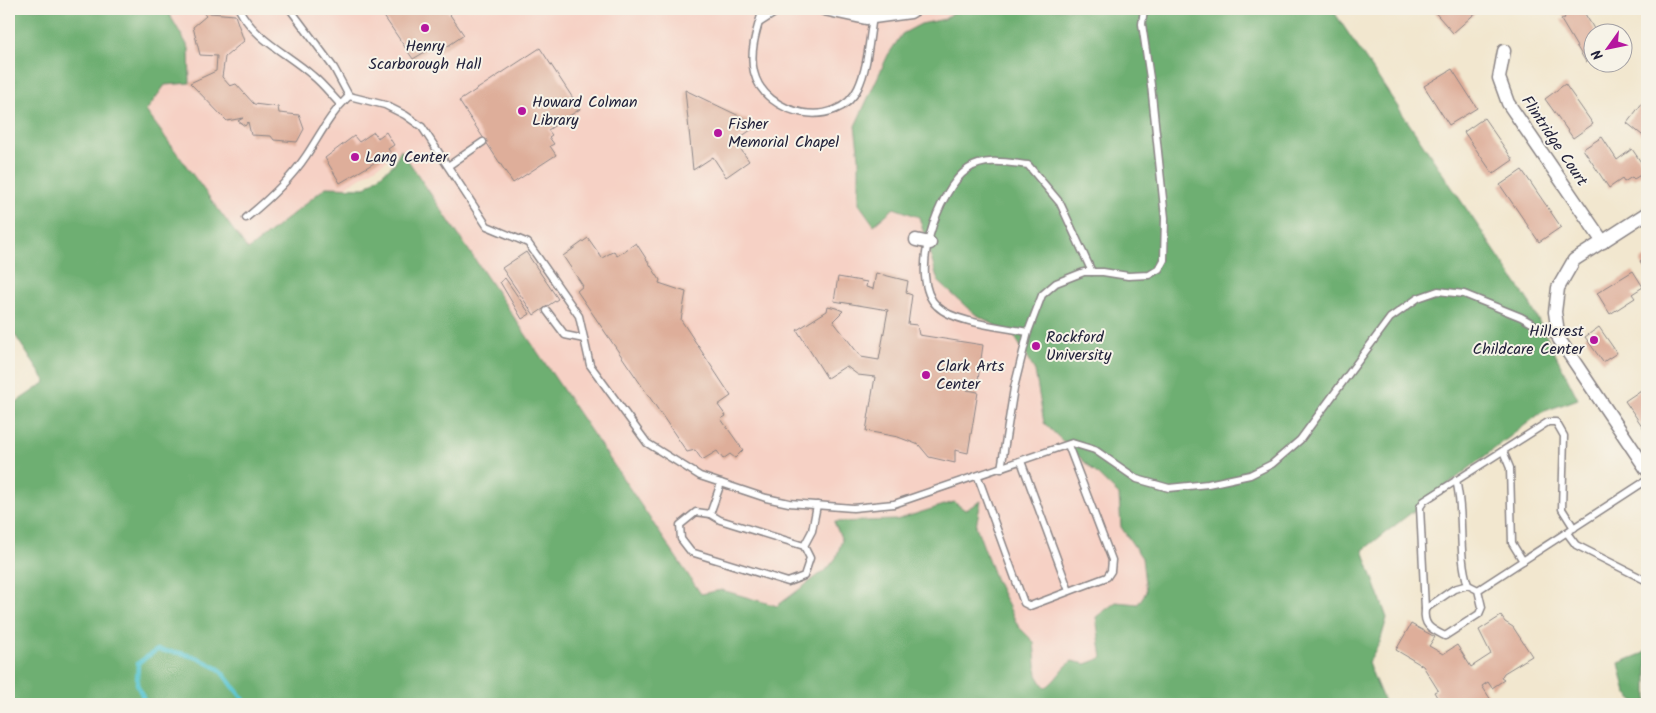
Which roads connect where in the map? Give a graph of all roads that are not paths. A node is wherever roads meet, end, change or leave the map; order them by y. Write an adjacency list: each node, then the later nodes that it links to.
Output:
1 (239, 9): 12 (lane)
2 (290, 9): 11 (lane)
3 (763, 9): 9 (lane)
4 (781, 9): 9 (lane)
5 (824, 9): 8 (street)
6 (915, 9): 8 (street)
7 (1144, 9): 20 (lane)
8 (872, 17): 9 (lane)
9 (759, 22)
10 (1504, 51): 18 (street, Flintridge Court)
11 (348, 96): 12 (lane); 14 (lane)
12 (340, 104): 16 (lane)
13 (483, 142): 14 (lane)
14 (448, 166): 23 (lane)
15 (1647, 213): 18 (street)
16 (246, 218)
17 (916, 240): 19 (street)
18 (1603, 242): 24 (street)
19 (930, 243): 20 (lane); 22 (lane)
20 (1092, 272): 22 (lane)
21 (547, 311): 23 (lane)
22 (1028, 332): 28 (lane)
23 (584, 339): 33 (lane)
24 (1559, 339): 25 (lane); 29 (street)
25 (1068, 444): 27 (lane); 43 (lane)
26 (1503, 451): 31 (lane); 36 (lane); 39 (lane)
27 (1021, 461): 28 (lane); 43 (lane)
28 (1001, 469): 30 (lane)
29 (1647, 470)
30 (978, 477): 34 (lane); 43 (lane)
31 (1456, 480): 41 (lane); 44 (lane)
32 (1647, 480): 36 (lane)
33 (721, 483): 34 (lane); 35 (lane)
34 (818, 505): 38 (lane)
35 (710, 514): 38 (lane); 38 (lane)
36 (1574, 528): 37 (lane)
37 (1567, 533): 39 (lane); 40 (lane)
38 (804, 546)
39 (1523, 561): 42 (lane)
40 (1647, 581)
41 (1468, 585): 42 (lane); 44 (lane)
42 (1478, 590): 44 (lane)
43 (1070, 591)
44 (1425, 609)

